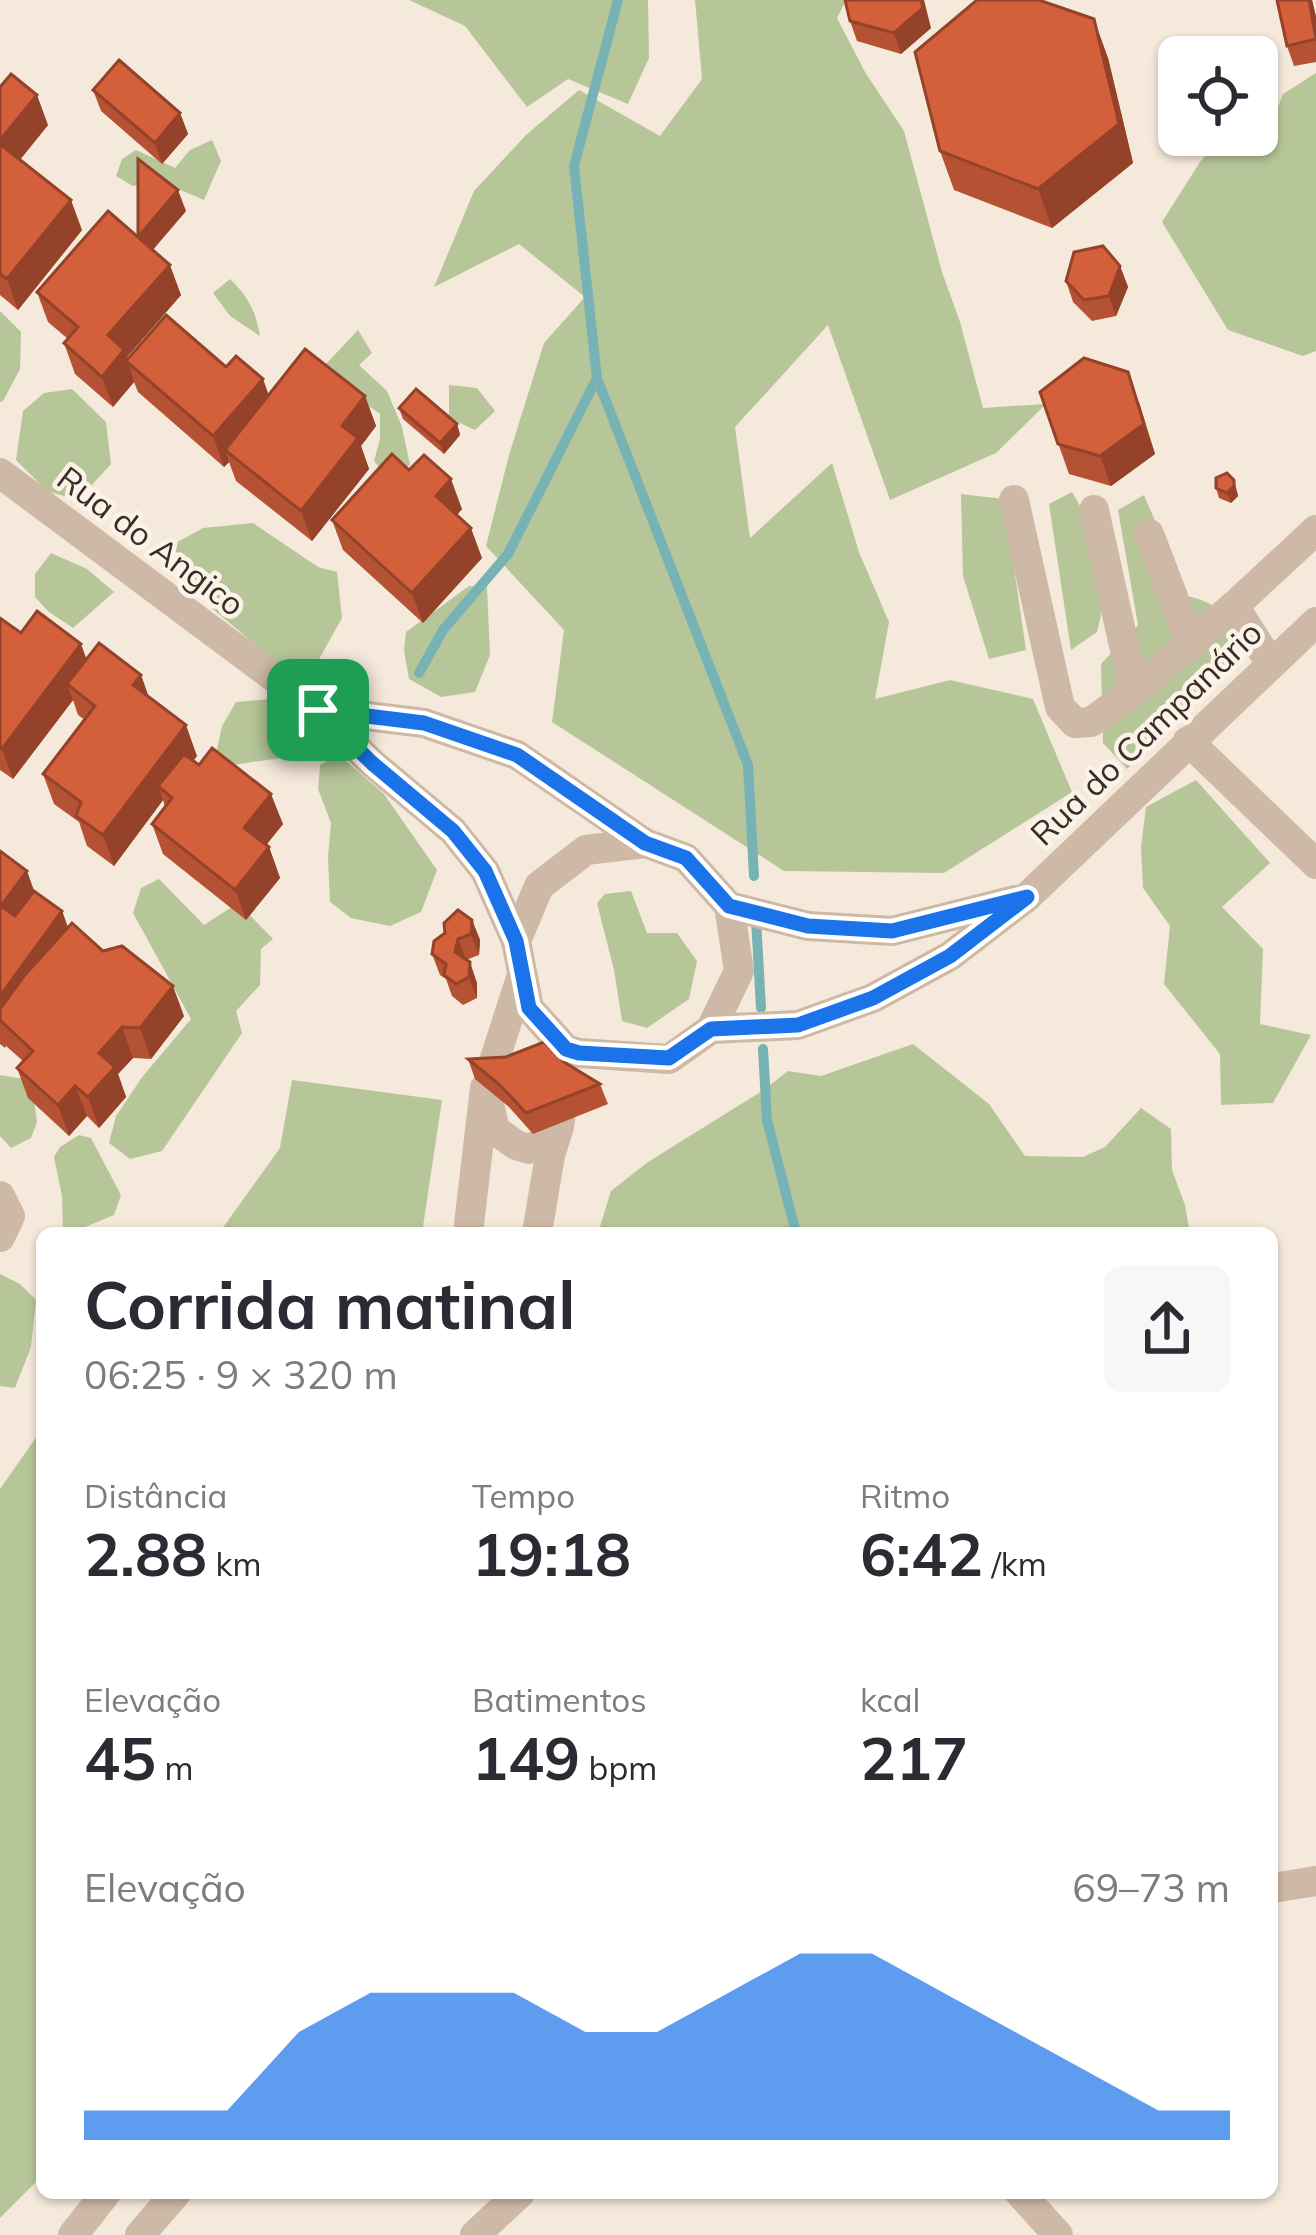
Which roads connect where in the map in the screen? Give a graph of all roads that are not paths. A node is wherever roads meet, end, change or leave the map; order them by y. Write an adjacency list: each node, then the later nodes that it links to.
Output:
1 (0, 473): 11 (street, Rua do Angico)
2 (1014, 500): 10 (street)
3 (1094, 510): 10 (street)
4 (1316, 530): 6 (street)
5 (1149, 535): 8 (street)
6 (1234, 606): 8 (street); 9 (street)
7 (1316, 622): 9 (street, Rua do Campanário)
8 (1191, 644): 10 (street)
9 (1271, 664): 12 (street, Rua do Campanário)
10 (1134, 691)
11 (318, 710): 13 (street, Rua do Angico); 17 (street, Rua do Angico)
12 (1188, 741): 14 (street); 15 (street, Rua do Campanário)
13 (645, 843): 16 (street); 17 (street)
14 (1316, 864)
15 (1027, 897): 16 (street, Rua do Campanário); 19 (street, Rua do Campanário)
16 (729, 906): 19 (street)
17 (516, 941): 18 (street)
18 (522, 975): 19 (street); 20 (street)
19 (711, 1029)
20 (487, 1082): 22 (street); 23 (street)
21 (0, 1196): 24 (street)
22 (469, 1227)
23 (538, 1227)
24 (0, 1237)
25 (1316, 1881): 26 (street)
26 (1278, 1887)
27 (101, 2199): 31 (street)
28 (171, 2199): 32 (street)
29 (514, 2199): 33 (street)
30 (1025, 2199): 34 (street)
31 (73, 2235)
32 (140, 2235)
33 (475, 2235)
34 (1058, 2235)

